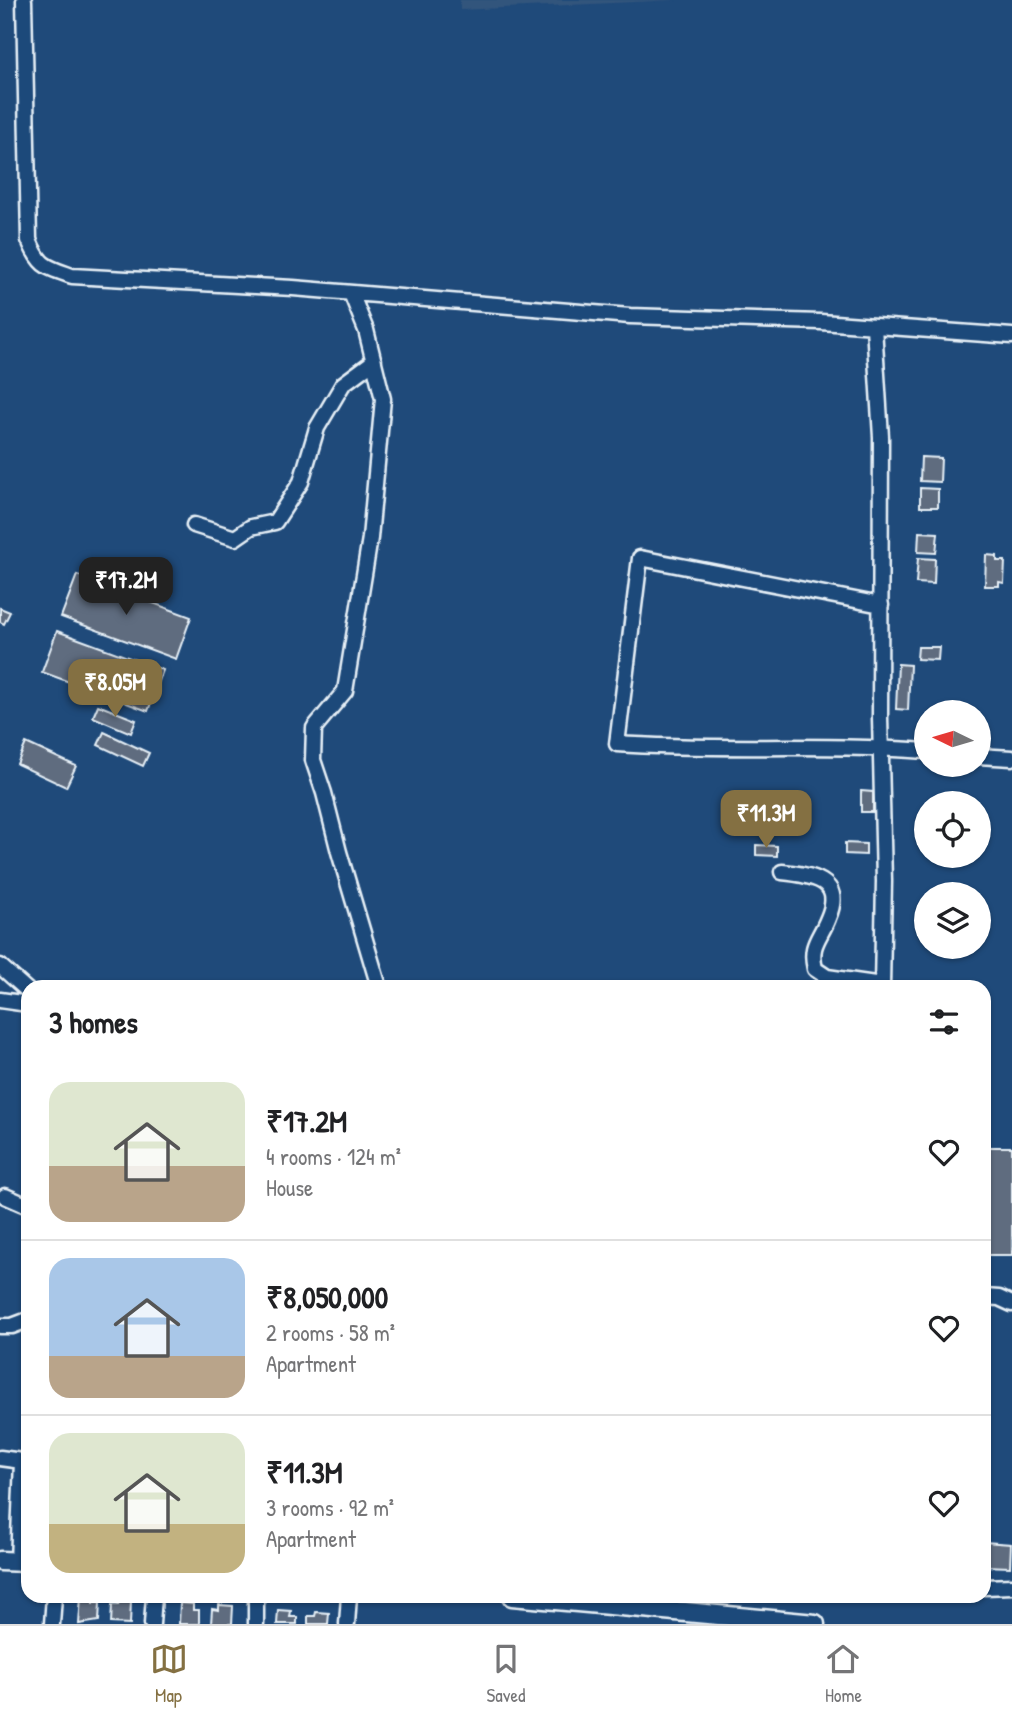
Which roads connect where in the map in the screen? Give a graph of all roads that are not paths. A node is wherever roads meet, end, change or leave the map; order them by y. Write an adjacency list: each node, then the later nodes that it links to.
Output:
1 (24, 0): 2 (street)
2 (351, 293): 3 (street); 5 (street)
3 (874, 327): 4 (street); 7 (street)
4 (1012, 336)
5 (374, 361): 6 (street); 14 (street)
6 (194, 525)
7 (881, 606): 8 (street); 8 (street)
8 (881, 748): 9 (street); 16 (street)
9 (914, 750)
10 (991, 757): 11 (street)
11 (1012, 758)
12 (782, 872): 15 (street)
13 (0, 966): 17 (street)
14 (377, 980)
15 (845, 980)
16 (882, 980)
17 (21, 985)
18 (0, 1000): 19 (street)
19 (21, 1003)
20 (5, 1196): 21 (street)
21 (21, 1203)
22 (991, 1297): 23 (street)
23 (1012, 1304)
24 (21, 1323): 25 (street)
25 (0, 1326)
26 (0, 1458): 27 (street)
27 (21, 1461)
28 (0, 1561): 29 (street)
29 (21, 1562)
30 (1012, 1586): 31 (street)
31 (991, 1587)
32 (54, 1603): 37 (street)
33 (154, 1603): 38 (street)
34 (256, 1603): 39 (street)
35 (348, 1603): 40 (street)
36 (588, 1603): 41 (street)
37 (52, 1624)
38 (152, 1624)
39 (256, 1624)
40 (347, 1624)
41 (815, 1624)

